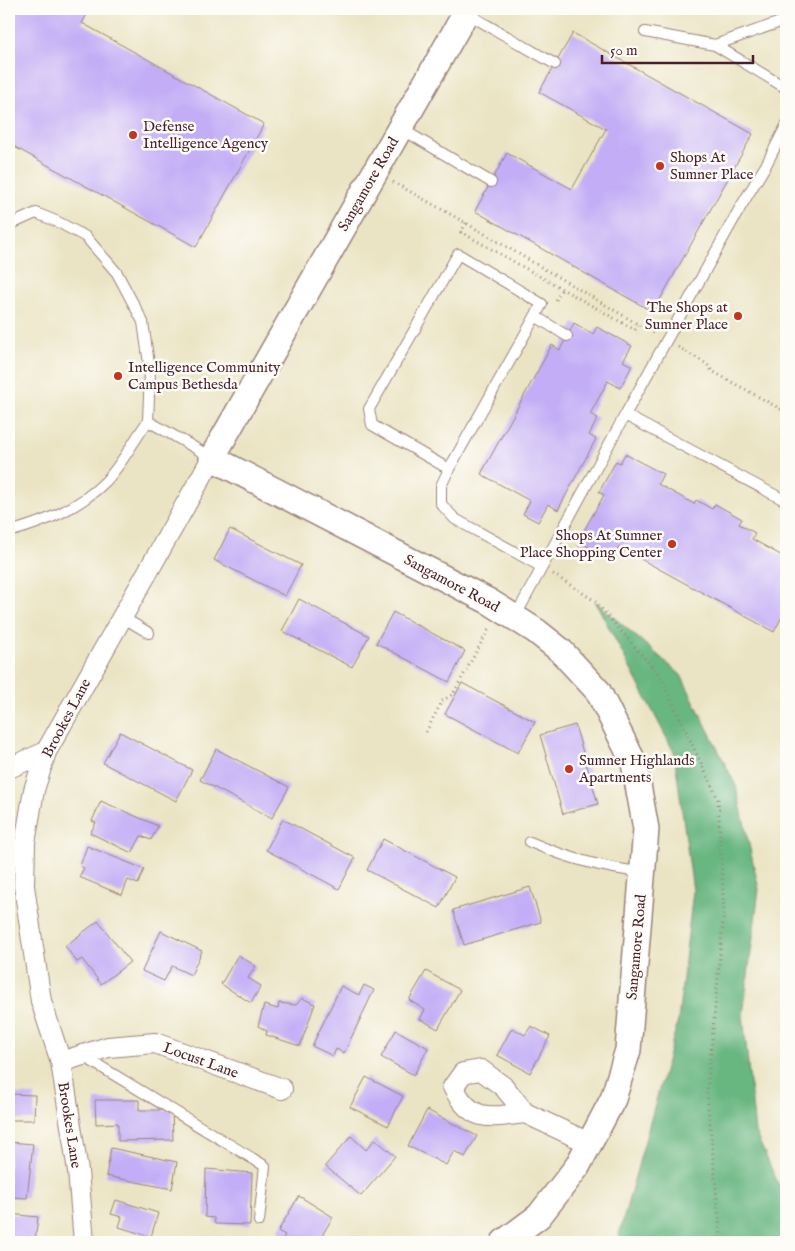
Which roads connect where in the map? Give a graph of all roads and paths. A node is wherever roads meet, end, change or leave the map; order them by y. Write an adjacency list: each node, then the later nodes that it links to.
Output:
1 (467, 11): 5 (lane); 8 (street, Sangamore Road)
2 (786, 20): 4 (lane)
3 (645, 32): 4 (lane)
4 (715, 45): 6 (lane)
5 (555, 64)
6 (786, 88)
7 (786, 126): 16 (lane)
8 (400, 128): 9 (lane); 20 (street, Sangamore Road)
9 (491, 182)
10 (401, 187): 11 (path)
11 (466, 223): 14 (path); 14 (path)
12 (9, 225): 19 (lane)
13 (535, 316): 15 (lane); 21 (lane); 21 (lane)
14 (638, 325): 16 (path)
15 (567, 336)
16 (666, 341): 17 (path); 18 (lane)
17 (786, 412)
18 (625, 415): 22 (lane); 24 (lane)
19 (148, 421): 20 (lane); 23 (lane)
20 (212, 458): 25 (street, Brookes Lane); 26 (street, Sangamore Road)
21 (450, 469): 24 (lane)
22 (786, 502)
23 (9, 532)
24 (542, 567): 26 (lane); 41 (path)
25 (122, 617): 27 (lane); 29 (street, Brookes Lane)
26 (505, 618): 28 (path); 32 (street, Sangamore Road)
27 (149, 633)
28 (426, 732)
29 (46, 752): 30 (street); 34 (street, Brookes Lane)
30 (9, 768)
31 (530, 842): 32 (lane)
32 (642, 872): 37 (street, Sangamore Road)
33 (82, 1055): 34 (street, Locust Lane); 35 (street, Locust Lane); 38 (lane)
34 (61, 1062): 39 (street, Brookes Lane)
35 (282, 1089)
36 (525, 1113): 37 (street)
37 (590, 1143): 40 (street, Sangamore Road)
38 (259, 1221)
39 (84, 1242)
40 (504, 1242)
41 (721, 1242)

